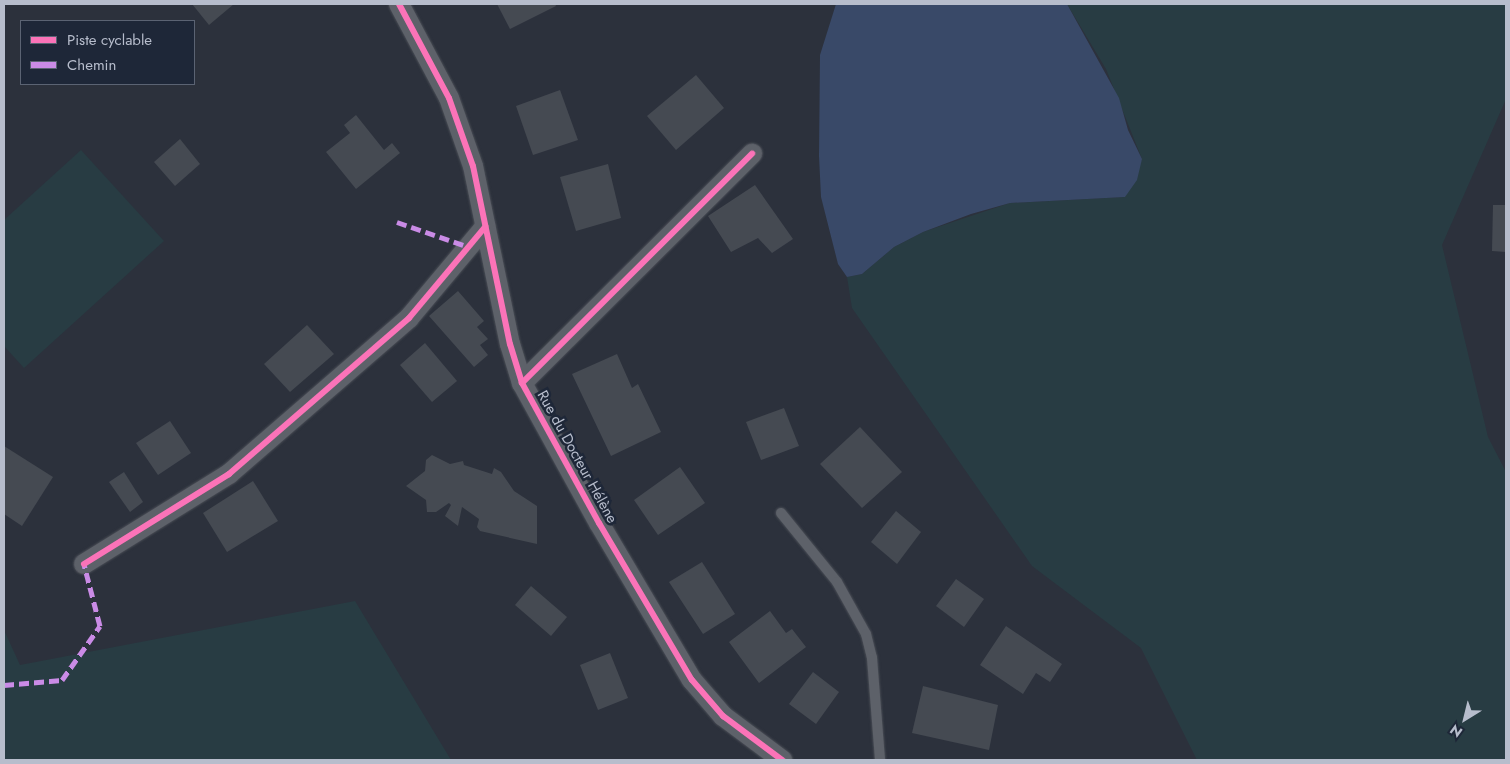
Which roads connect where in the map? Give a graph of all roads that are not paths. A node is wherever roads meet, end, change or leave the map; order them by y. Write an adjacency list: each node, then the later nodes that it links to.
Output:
1 (399, 4): 3 (street, Rue du Docteur Hélène)
2 (752, 154): 4 (street)
3 (486, 227): 4 (street, Rue du Docteur Hélène); 6 (street)
4 (522, 383): 7 (street, Rue du Docteur Hélène)
5 (781, 513): 8 (lane)
6 (84, 564)
7 (782, 760)
8 (880, 760)

